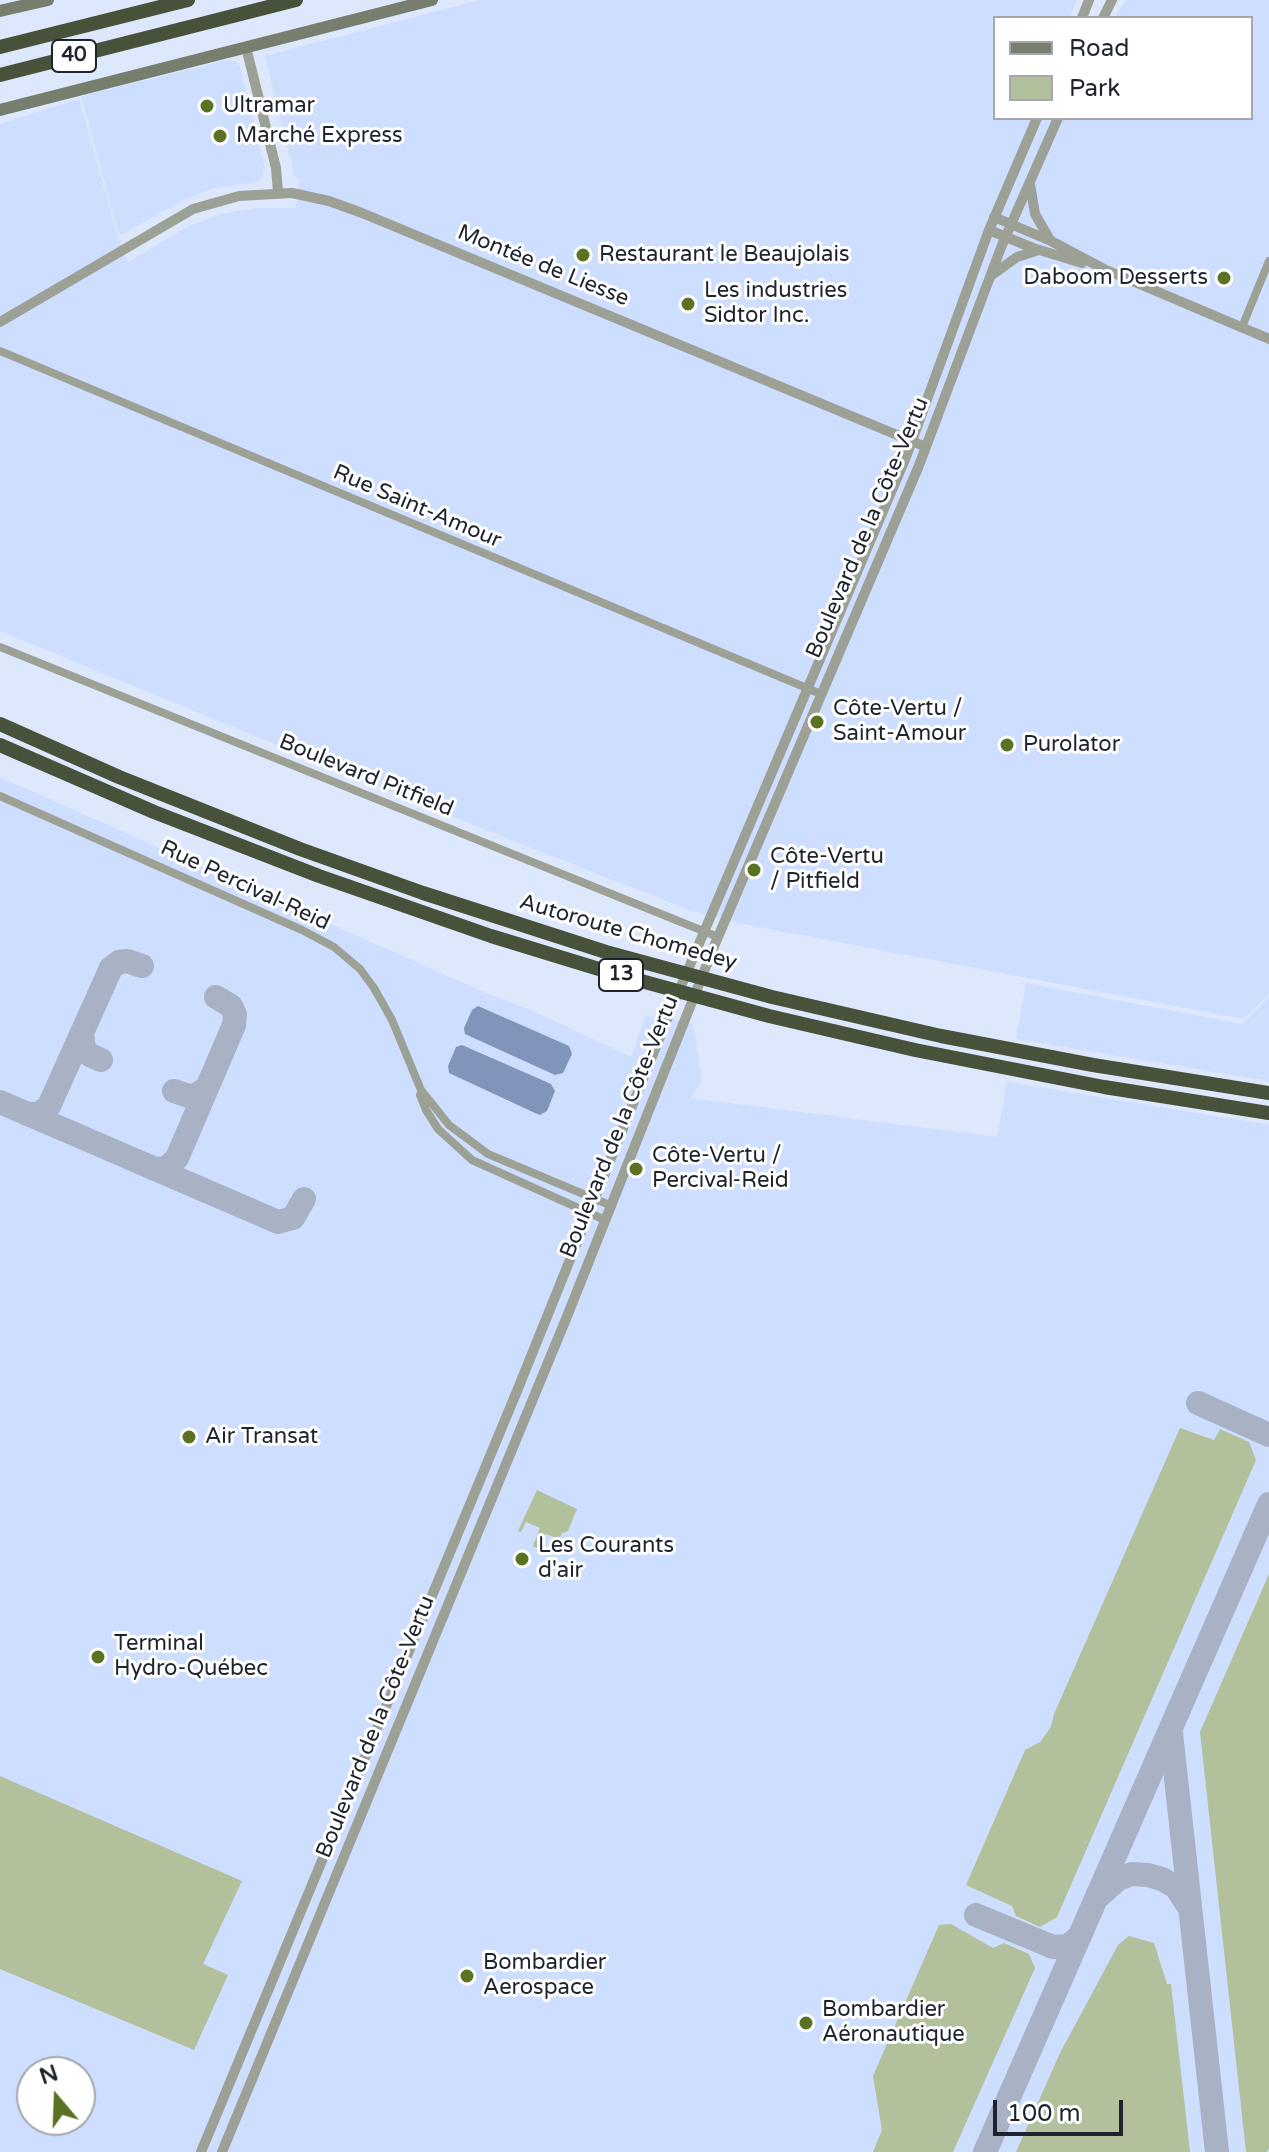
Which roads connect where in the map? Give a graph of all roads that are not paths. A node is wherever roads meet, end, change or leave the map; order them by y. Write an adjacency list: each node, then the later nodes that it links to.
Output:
1 (48, 0): 5 (main road)
2 (188, 0): 6 (highway, 40)
3 (296, 0): 8 (highway, 40)
4 (432, 0): 7 (main road)
5 (0, 11)
6 (0, 47)
7 (246, 47): 9 (main road); 13 (street)
8 (0, 75)
9 (0, 110)
10 (1036, 120): 14 (street, Boulevard de la Côte-Vertu)
11 (1057, 120): 12 (street, Boulevard de la Côte-Vertu)
12 (1030, 183): 15 (street, Boulevard de la Côte-Vertu); 18 (street)
13 (278, 192): 23 (street, Montée de Liesse); 27 (street, Montée de Liesse)
14 (994, 217): 15 (street); 16 (street, Boulevard de la Côte-Vertu)
15 (1012, 224): 17 (street, Boulevard de la Côte-Vertu); 18 (street)
16 (989, 230): 17 (street); 27 (street, Boulevard de la Côte-Vertu)
17 (1005, 237): 19 (street); 22 (street, Boulevard de la Côte-Vertu)
18 (1051, 241): 21 (street)
19 (1039, 250): 21 (street); 22 (street)
20 (1269, 261): 24 (street)
21 (1104, 269): 24 (street)
22 (990, 276): 28 (street, Boulevard de la Côte-Vertu)
23 (0, 322)
24 (1242, 327): 25 (street)
25 (1269, 339)
26 (0, 351): 30 (street, Rue Saint-Amour)
27 (912, 440): 28 (street, Montée de Liesse); 30 (street, Boulevard de la Côte-Vertu)
28 (926, 447): 31 (street, Boulevard de la Côte-Vertu)
29 (0, 647): 35 (street, Boulevard Pitfield)
30 (807, 689): 31 (street, Rue Saint-Amour); 35 (street, Boulevard de la Côte-Vertu)
31 (821, 694): 36 (street, Boulevard de la Côte-Vertu)
32 (0, 724): 38 (highway, Autoroute Chomedey / 13)
33 (0, 745): 39 (highway, Autoroute Chomedey / 13)
34 (0, 796): 37 (street, Rue Percival-Reid)
35 (704, 932): 36 (street, Boulevard Pitfield); 40 (street, Boulevard de la Côte-Vertu)
36 (718, 937): 41 (street, Boulevard de la Côte-Vertu)
37 (414, 1075): 40 (street, Rue Percival-Reid); 42 (street, Rue Percival-Reid)
38 (1269, 1093)
39 (1269, 1113)
40 (594, 1201): 41 (street, Rue Percival-Reid); 42 (street, Boulevard de la Côte-Vertu)
41 (612, 1206): 43 (street, Boulevard de la Côte-Vertu)
42 (589, 1213): 43 (street, Rue Percival-Reid); 44 (street, Boulevard de la Côte-Vertu)
43 (605, 1220): 45 (street, Boulevard de la Côte-Vertu)
44 (201, 2152)
45 (222, 2152)

